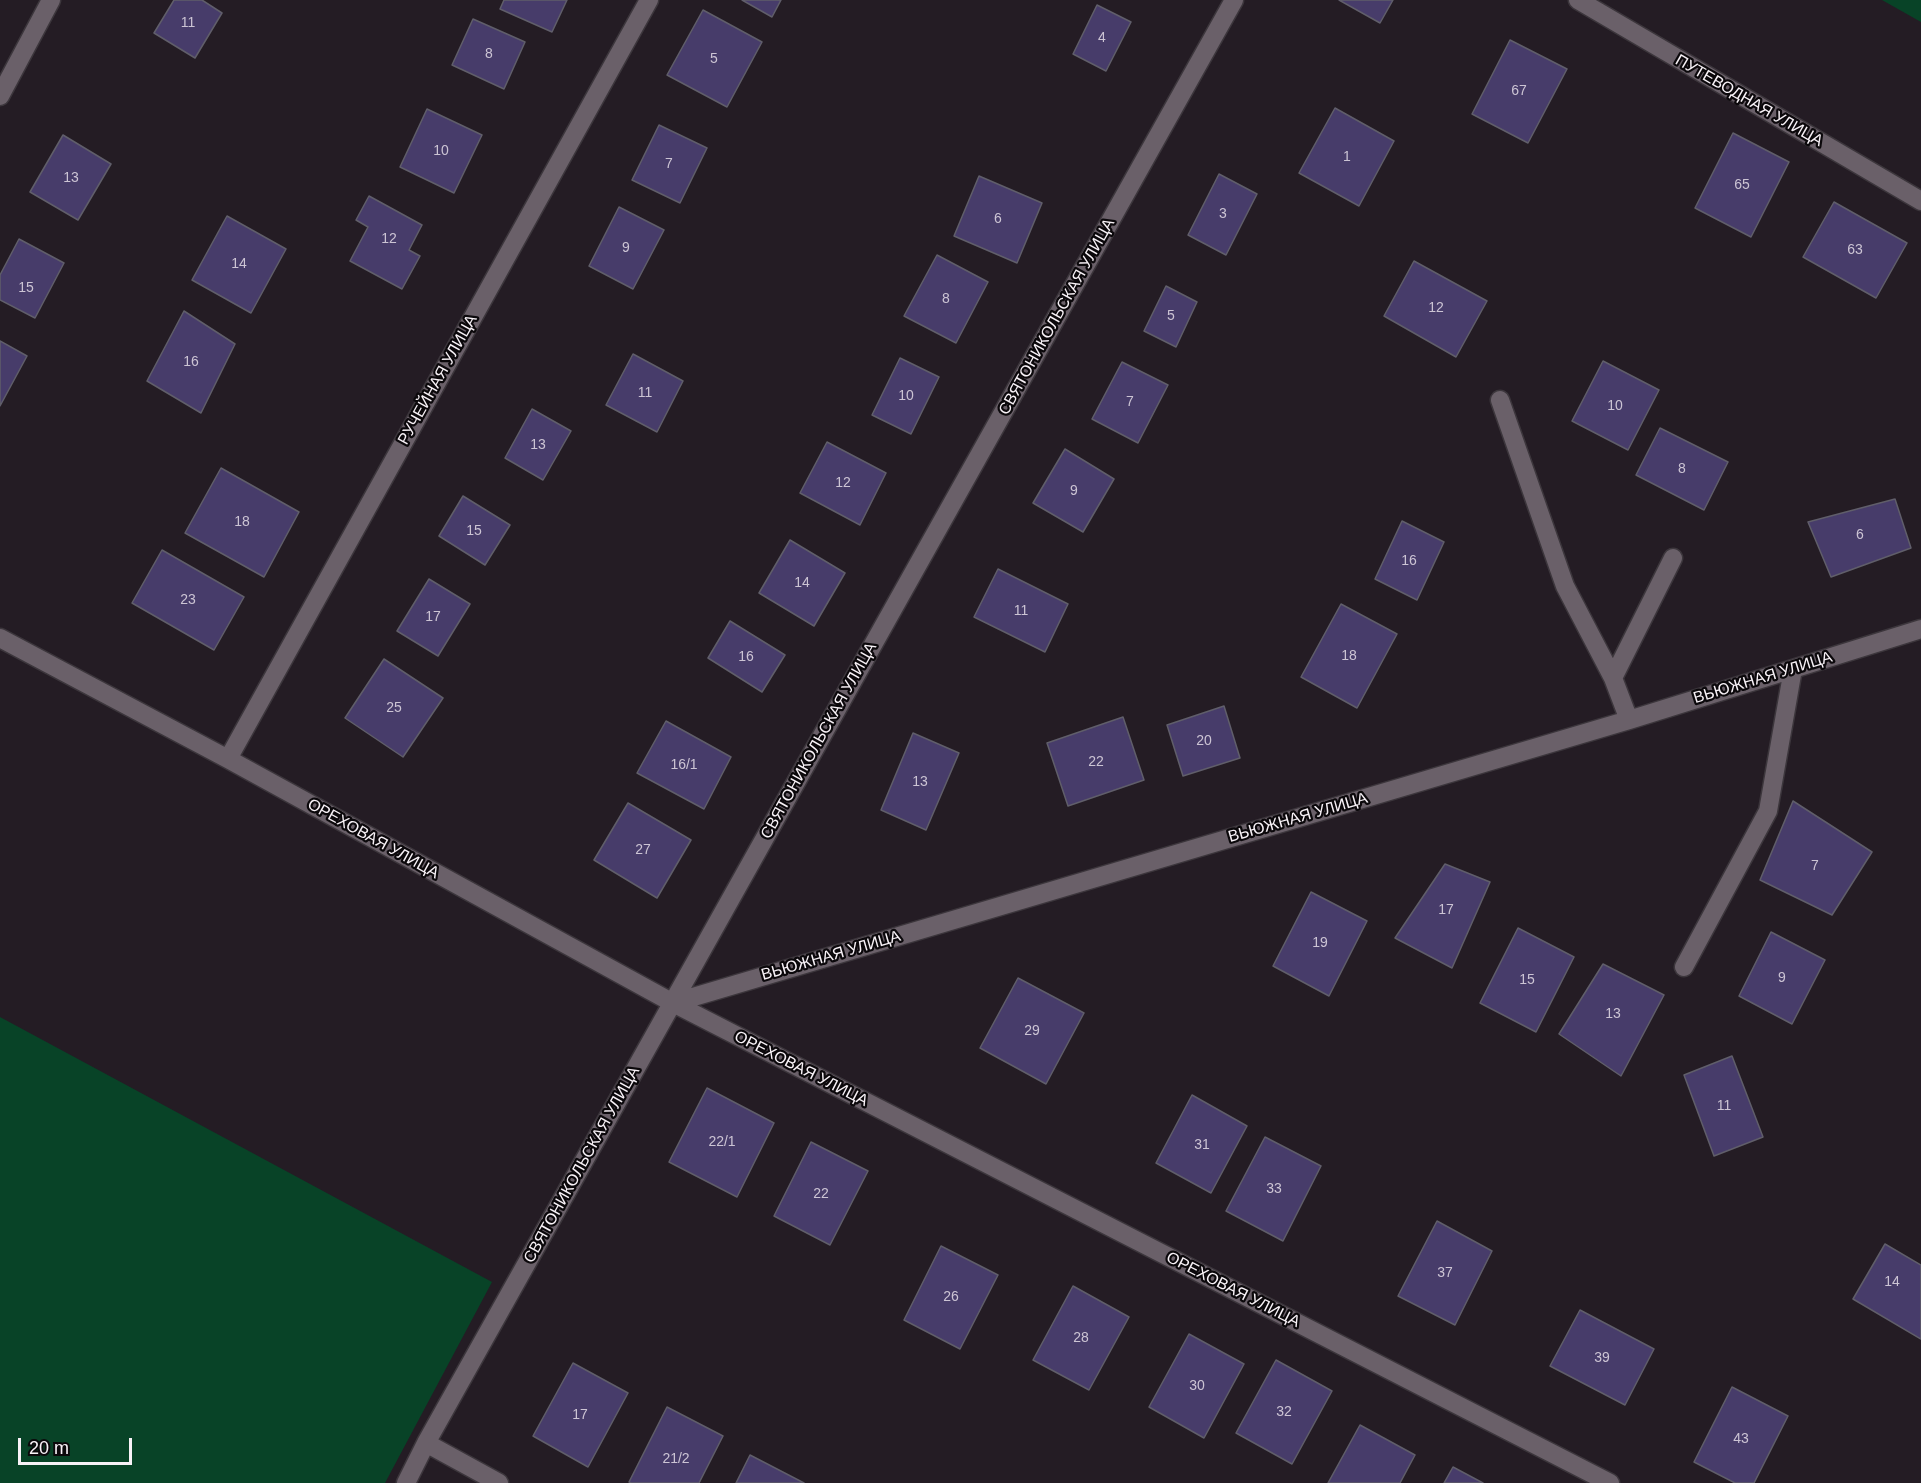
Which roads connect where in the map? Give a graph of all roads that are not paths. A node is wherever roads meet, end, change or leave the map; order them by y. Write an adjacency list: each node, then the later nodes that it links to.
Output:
1 (51, 0): 5 (street)
2 (649, 0): 14 (street, РУЧЕЙНАЯ УЛИЦА)
3 (1234, 0): 16 (street, СВЯТОНИКОЛЬСКАЯ УЛИЦА)
4 (1578, 0): 6 (street, ПУТЕВОДНАЯ УЛИЦА)
5 (0, 96)
6 (1921, 201)
7 (1500, 400): 12 (street)
8 (1673, 558): 12 (street)
9 (1921, 629): 11 (street, ВЬЮЖНАЯ УЛИЦА)
10 (0, 638): 14 (street, ОРЕХОВАЯ УЛИЦА)
11 (1793, 669): 13 (street, ВЬЮЖНАЯ УЛИЦА); 15 (street)
12 (1613, 678): 13 (street)
13 (1629, 720): 16 (street, ВЬЮЖНАЯ УЛИЦА)
14 (228, 759): 16 (street, ОРЕХОВАЯ УЛИЦА)
15 (1684, 968)
16 (673, 1003): 17 (street, СВЯТОНИКОЛЬСКАЯ УЛИЦА); 20 (street, ОРЕХОВАЯ УЛИЦА)
17 (426, 1443): 18 (street, СВЯТОНИКОЛЬСКАЯ УЛИЦА); 19 (street)
18 (406, 1483)
19 (499, 1483)
20 (1610, 1483)

